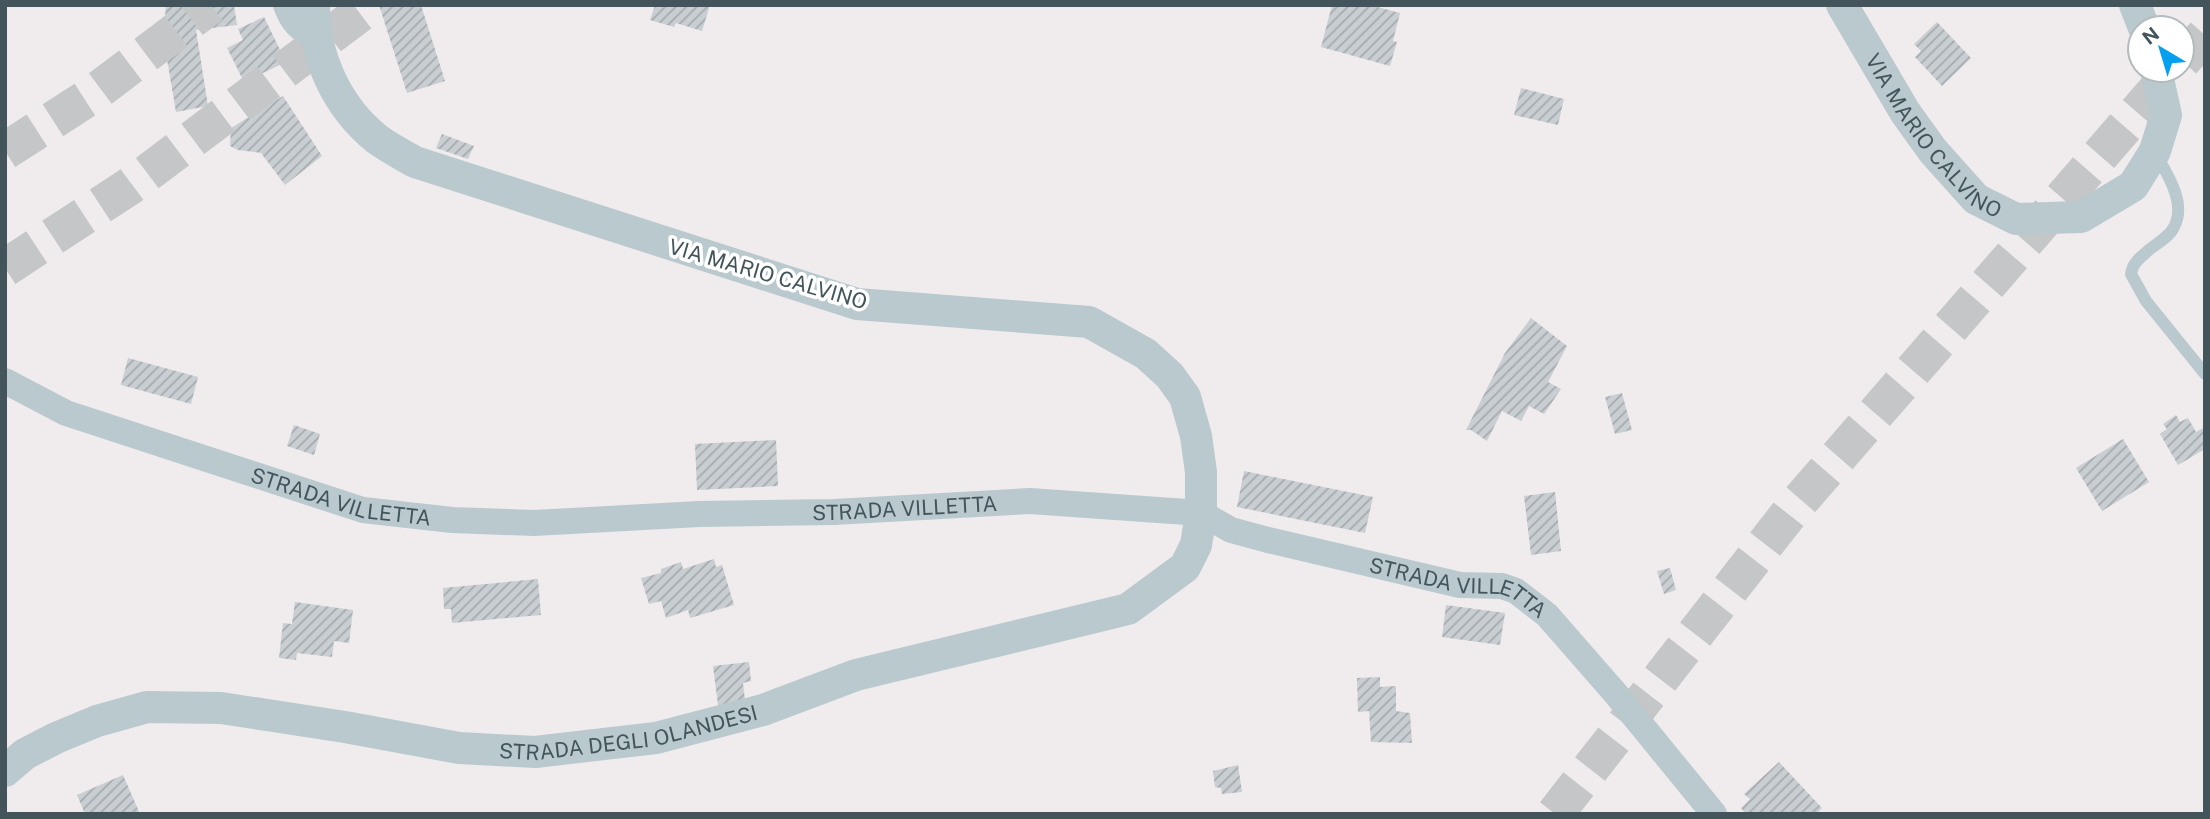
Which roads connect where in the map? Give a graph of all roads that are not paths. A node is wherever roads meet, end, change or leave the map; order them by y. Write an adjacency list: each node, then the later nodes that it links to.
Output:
1 (286, 5): 4 (street)
2 (314, 5): 4 (street, VIA MARIO CALVINO)
3 (1842, 5): 6 (street, VIA MARIO CALVINO)
4 (315, 36): 9 (street, VIA MARIO CALVINO)
5 (2159, 84): 6 (street, VIA MARIO CALVINO)
6 (2155, 151): 7 (lane)
7 (2205, 374)
8 (5, 381): 9 (street, STRADA VILLETTA)
9 (1201, 513): 10 (street, STRADA DEGLI OLANDESI); 11 (street, STRADA VILLETTA)
10 (5, 771)
11 (1714, 814)

